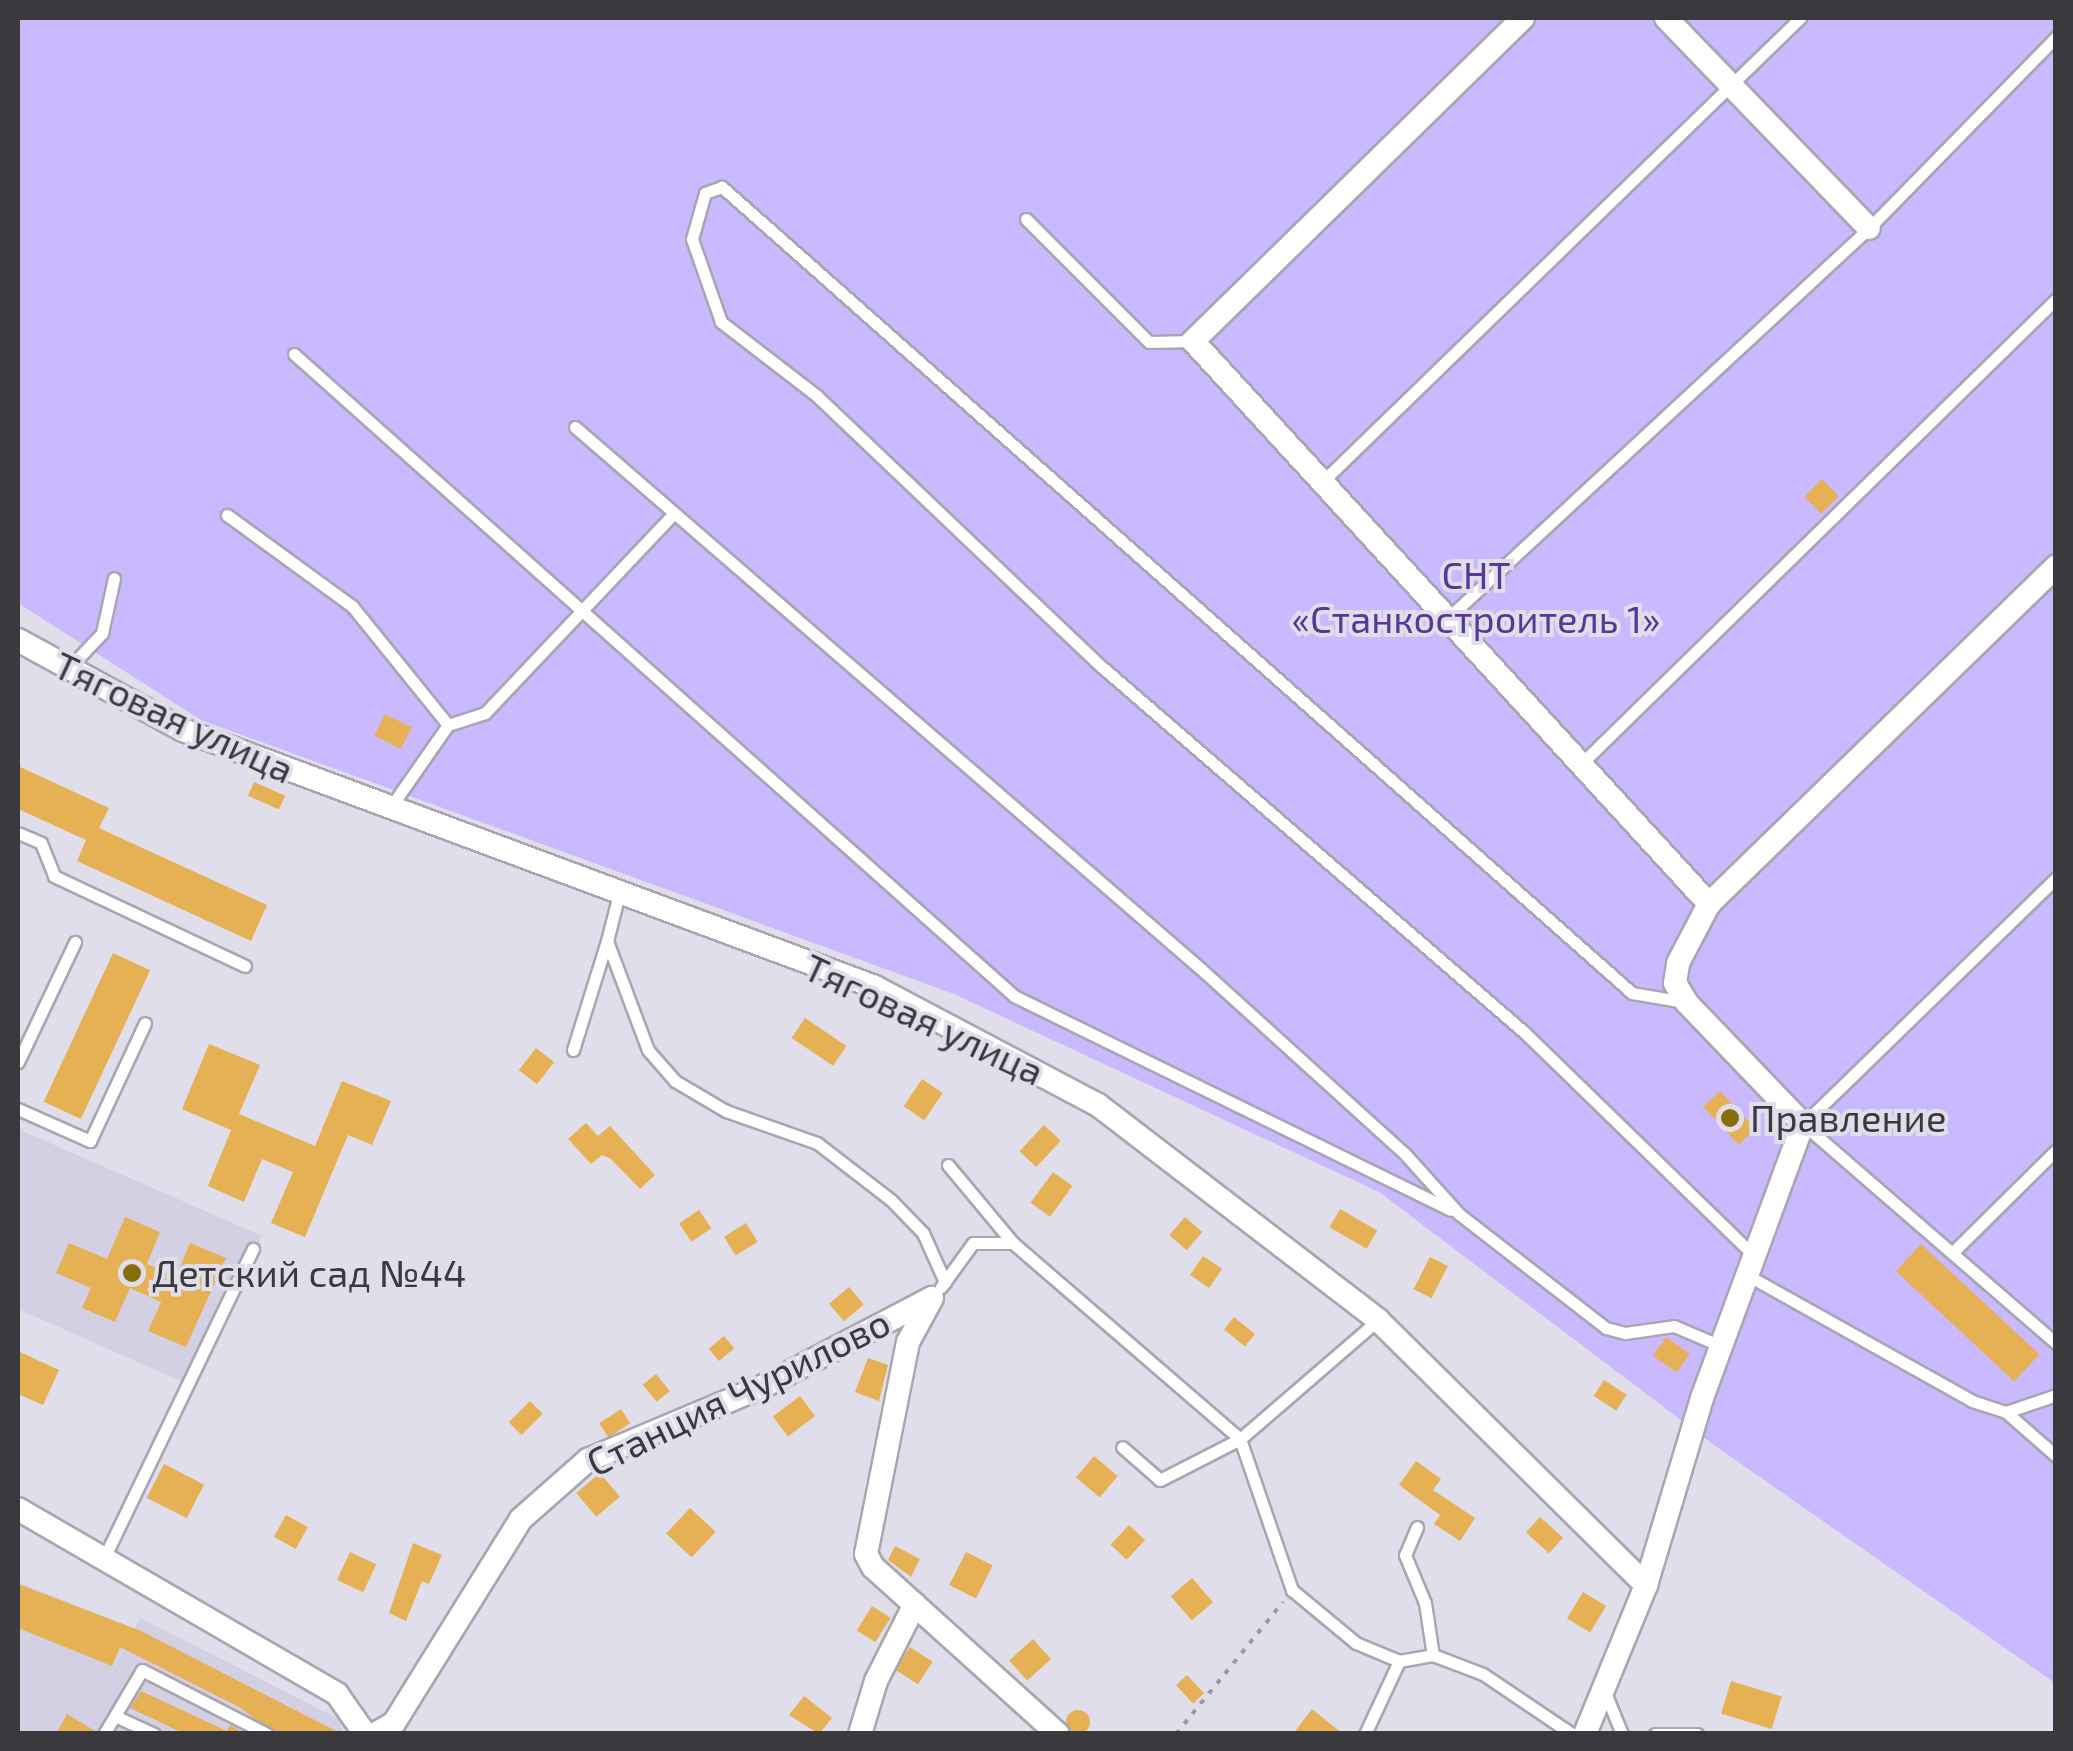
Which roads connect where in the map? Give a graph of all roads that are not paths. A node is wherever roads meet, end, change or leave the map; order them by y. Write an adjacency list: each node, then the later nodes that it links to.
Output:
1 (1523, 18): 9 (street)
2 (1666, 18): 5 (street)
3 (1800, 18): 5 (lane)
4 (2056, 37): 7 (lane)
5 (1731, 85): 7 (street); 12 (lane)
6 (1026, 219): 9 (lane)
7 (1869, 228): 18 (lane)
8 (2056, 299): 22 (lane)
9 (1194, 341): 12 (street)
10 (294, 354): 17 (lane)
11 (574, 427): 13 (lane)
12 (1322, 482): 18 (street)
13 (673, 514): 17 (lane); 39 (lane)
14 (227, 515): 21 (lane)
15 (2056, 566): 27 (street)
16 (114, 578): 20 (lane)
17 (580, 612): 21 (lane); 39 (lane)
18 (1448, 618): 22 (street)
19 (18, 640): 20 (street, Тяговая улица)
20 (68, 669): 23 (street, Тяговая улица)
21 (448, 725): 23 (lane)
22 (1581, 764): 27 (street)
23 (388, 811): 26 (street, Тяговая улица)
24 (18, 833): 30 (lane)
25 (2056, 878): 36 (lane)
26 (619, 894): 29 (lane); 45 (street, Тяговая улица)
27 (1710, 904): 31 (street)
28 (74, 942): 34 (lane)
29 (607, 942): 33 (lane); 44 (lane)
30 (245, 966)
31 (1688, 1002): 36 (street); 43 (lane)
32 (145, 1023): 35 (lane)
33 (572, 1050)
34 (18, 1062)
35 (18, 1109)
36 (1803, 1124): 42 (lane); 43 (street)
37 (2056, 1150): 42 (lane)
38 (948, 1165): 40 (lane)
39 (1458, 1214): 47 (lane)
40 (1014, 1243): 44 (lane, Станция Чурилово); 50 (lane)
41 (253, 1248): 55 (lane)
42 (1952, 1253): 46 (lane)
43 (1750, 1265): 47 (street); 49 (lane)
44 (939, 1290): 57 (street, Станция Чурилово); 66 (street, Станция Чурилово)
45 (1378, 1320): 50 (lane); 56 (street, Тяговая улица)
46 (2056, 1343)
47 (1721, 1346): 56 (street)
48 (2056, 1394): 49 (lane)
49 (2006, 1412): 52 (lane)
50 (1240, 1438): 51 (lane); 59 (lane)
51 (1122, 1447)
52 (2056, 1456)
53 (18, 1510): 55 (street)
54 (1417, 1527): 58 (lane)
55 (105, 1556): 65 (street)
56 (1646, 1585): 60 (street)
57 (916, 1604): 67 (street); 68 (street, Станция Чурилово)
58 (1434, 1655): 59 (lane); 70 (lane)
59 (1399, 1661): 69 (lane)
60 (1604, 1690): 71 (street); 72 (lane)
61 (115, 1716): 62 (lane); 63 (lane); 64 (lane)
62 (104, 1734)
63 (154, 1734)
64 (267, 1734)
65 (364, 1734)
66 (375, 1734)
67 (860, 1734)
68 (1058, 1734)
69 (1365, 1734)
70 (1572, 1734)
71 (1585, 1734)
72 (1622, 1734)
73 (1655, 1734): 74 (lane)
74 (1697, 1734)

